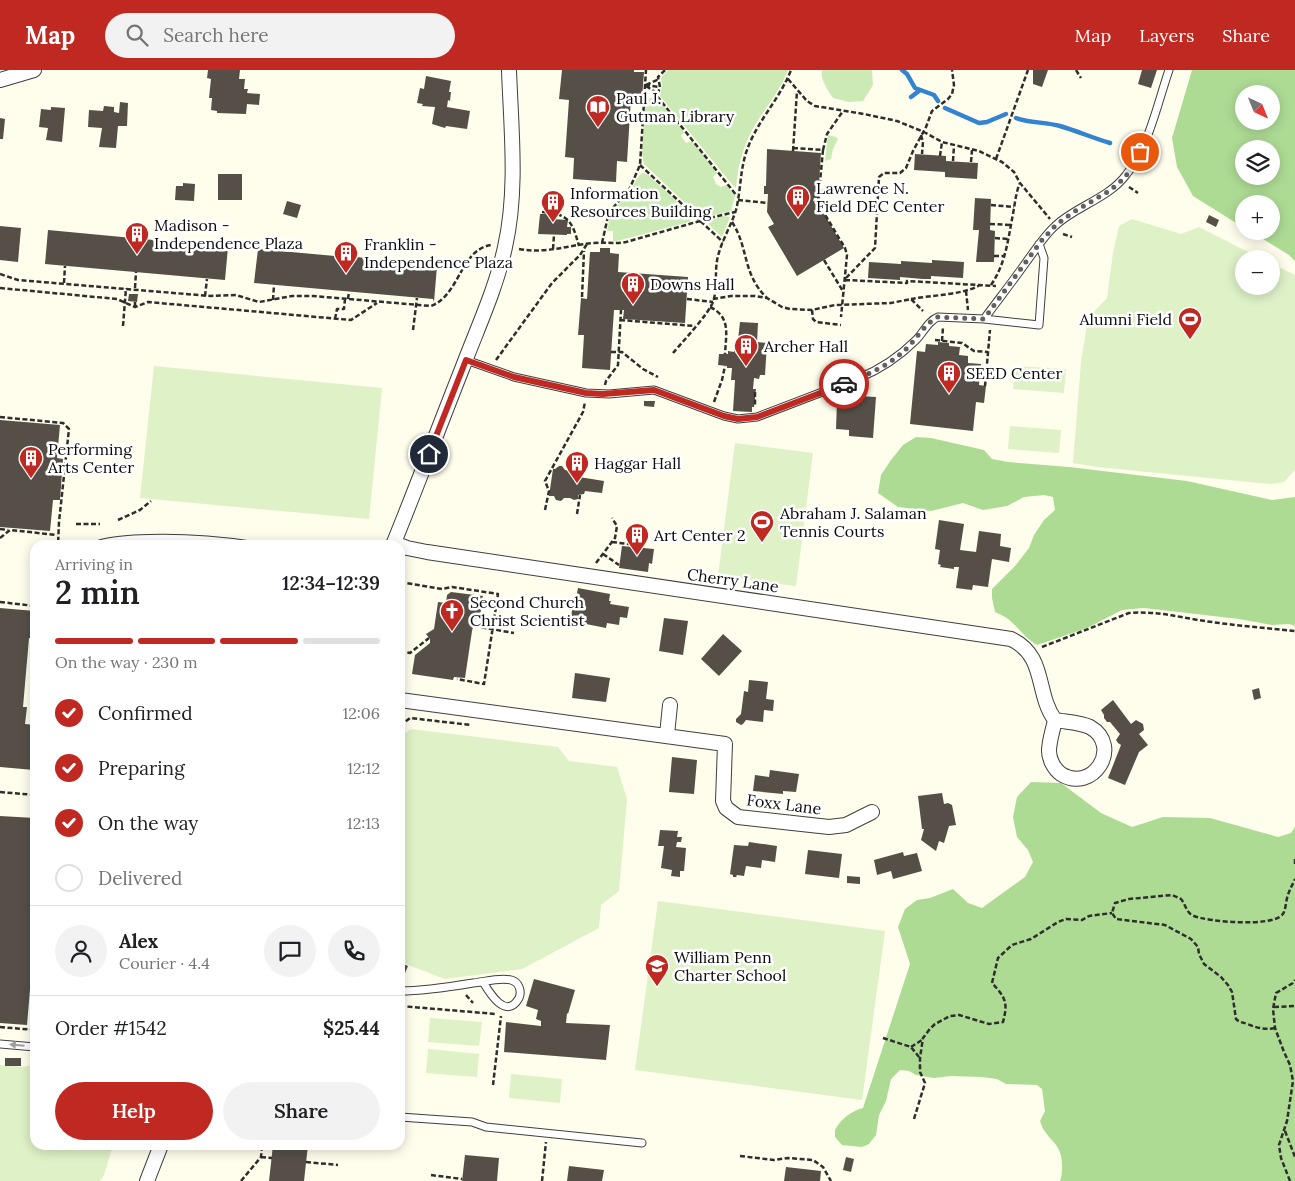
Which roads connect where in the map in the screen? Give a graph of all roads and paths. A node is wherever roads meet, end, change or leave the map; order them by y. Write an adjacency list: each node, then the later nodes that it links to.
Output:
1 (34, 70): 13 (street)
2 (509, 70): 118 (street)
3 (646, 70): 14 (path)
4 (666, 70): 12 (path)
5 (791, 70): 10 (path)
6 (952, 70): 19 (path)
7 (1028, 70): 27 (path)
8 (1076, 70): 11 (path)
9 (1169, 70): 46 (lane)
10 (788, 78): 16 (path); 36 (path)
11 (1081, 78)
12 (659, 79): 14 (path); 15 (path)
13 (0, 80)
14 (644, 85): 15 (path); 17 (path); 30 (path)
15 (660, 87): 17 (path)
16 (797, 91): 18 (path); 23 (path)
17 (658, 94): 36 (path)
18 (843, 110): 19 (path); 23 (path)
19 (924, 132): 20 (path); 21 (path)
20 (921, 135): 25 (path); 34 (path)
21 (942, 142): 22 (path); 26 (path)
22 (954, 146): 24 (path); 28 (path)
23 (823, 150): 33 (path)
24 (972, 150): 27 (path); 29 (path)
25 (922, 154)
26 (940, 156)
27 (996, 159): 31 (path)
28 (953, 161)
29 (971, 162)
30 (640, 165): 42 (path); 53 (path)
31 (1020, 183): 39 (path); 46 (path)
32 (1129, 187): 35 (path)
33 (819, 190): 34 (path); 69 (path)
34 (878, 192): 69 (path)
35 (1138, 193)
36 (738, 199): 37 (path); 41 (path)
37 (768, 203)
38 (991, 205): 39 (path)
39 (1014, 207): 45 (path)
40 (542, 212): 57 (path)
41 (735, 212): 42 (path); 43 (path)
42 (700, 222): 52 (path); 53 (path)
43 (732, 222): 52 (path); 85 (path)
44 (990, 224): 45 (path)
45 (1011, 225): 51 (path)
46 (1056, 225): 55 (lane)
47 (1063, 234): 49 (path)
48 (554, 235): 60 (path)
49 (1072, 237)
50 (995, 238): 51 (path)
51 (1008, 239): 63 (path)
52 (723, 242): 91 (path)
53 (604, 243): 54 (path); 58 (path)
54 (587, 244): 57 (path); 61 (path)
55 (1040, 244): 76 (lane); 105 (lane)
56 (494, 245): 95 (path)
57 (580, 246): 60 (path)
58 (605, 248)
59 (518, 249): 60 (path)
60 (553, 249)
61 (584, 251): 83 (path); 120 (path)
62 (994, 256): 63 (path)
63 (1005, 256): 73 (path)
64 (824, 260): 80 (path)
65 (65, 266): 70 (path)
66 (136, 272): 77 (path)
67 (0, 274): 70 (path)
68 (207, 279): 82 (path)
69 (846, 279): 72 (path); 80 (path)
70 (64, 283): 75 (path)
71 (274, 285): 90 (path)
72 (981, 285): 73 (path); 78 (path)
73 (991, 285): 76 (path)
74 (0, 288): 92 (path)
75 (126, 288): 77 (path); 92 (path)
76 (1007, 288): 105 (lane)
77 (136, 289): 81 (path); 82 (path)
78 (966, 291): 86 (path); 89 (path)
79 (349, 292): 87 (path)
80 (844, 293): 96 (path)
81 (136, 294)
82 (205, 296): 90 (path)
83 (582, 297)
84 (416, 298): 95 (path)
85 (767, 298): 91 (path); 100 (path)
86 (967, 298)
87 (346, 299): 90 (path); 94 (path); 103 (path)
88 (687, 299): 91 (path)
89 (911, 299): 96 (path); 101 (path)
90 (273, 300)
91 (713, 301): 98 (path)
92 (124, 302): 97 (path); 107 (path)
93 (135, 302): 97 (path)
94 (378, 302): 95 (path); 103 (path)
95 (416, 305): 110 (path)
96 (842, 305): 100 (path); 102 (path)
97 (135, 307): 103 (path)
98 (710, 307): 108 (path); 117 (path)
99 (621, 310): 104 (path)
100 (812, 310): 106 (path)
101 (923, 311)
102 (842, 317)
103 (335, 318)
104 (620, 320): 108 (path); 114 (path)
105 (987, 320): 115 (path); 128 (lane)
106 (841, 325)
107 (123, 326)
108 (695, 326): 116 (path)
109 (942, 326): 112 (path)
110 (413, 330)
111 (935, 340): 112 (path)
112 (942, 341): 115 (path)
113 (611, 352): 114 (path)
114 (619, 352): 121 (path); 124 (path)
115 (988, 352): 122 (path)
116 (673, 353)
117 (725, 354)
118 (466, 360): 120 (lane); 146 (street)
119 (724, 366): 125 (path)
120 (491, 369): 124 (lane)
121 (658, 377)
122 (984, 386)
123 (755, 392): 128 (path)
124 (603, 394): 125 (lane)
125 (712, 411): 128 (lane)
126 (583, 412): 129 (path)
127 (0, 417): 141 (path)
128 (755, 418)
129 (545, 481): 130 (path); 133 (path)
130 (550, 482)
131 (580, 495): 134 (path)
132 (150, 501): 136 (path)
133 (545, 510)
134 (577, 514)
135 (612, 518): 147 (path)
136 (118, 520)
137 (76, 524): 138 (path)
138 (100, 524)
139 (0, 529): 140 (path)
140 (10, 530): 141 (path); 142 (path)
141 (58, 535): 143 (path)
142 (0, 538)
143 (58, 540)
144 (123, 540): 145 (lane)
145 (180, 540)
146 (396, 540)
147 (612, 542): 148 (path); 150 (path)
148 (637, 545)
149 (405, 547): 152 (street, Cherry Lane)
150 (603, 554): 151 (path); 152 (path)
151 (619, 565)
152 (586, 576): 162 (street, Cherry Lane)
153 (405, 583): 157 (path)
154 (0, 602): 155 (path)
155 (30, 605)
156 (474, 626): 157 (path)
157 (493, 629): 159 (path); 163 (path)
158 (1295, 631): 162 (path)
159 (514, 633)
160 (429, 638): 161 (path)
161 (405, 652)
162 (1029, 652): 166 (street)
163 (457, 679)
164 (405, 701): 169 (street, Foxx Lane)
165 (670, 705): 169 (street)
166 (1056, 720): 166 (street)
167 (405, 722): 168 (path)
168 (472, 725)
169 (667, 735): 172 (street, Foxx Lane)
170 (0, 792): 171 (path)
171 (30, 795)
172 (872, 812)
173 (1295, 859): 174 (path)
174 (1295, 864)
175 (1295, 879): 176 (path)
176 (1112, 913): 186 (path); 189 (path)
177 (1295, 980): 182 (path)
178 (483, 982): 178 (lane); 179 (lane)
179 (405, 991)
180 (405, 1006): 183 (path)
181 (1295, 1006): 182 (path)
182 (1273, 1007): 186 (path)
183 (501, 1014): 184 (path); 194 (path)
184 (508, 1014)
185 (0, 1027): 187 (path)
186 (1275, 1028): 197 (path)
187 (30, 1030)
188 (883, 1038): 192 (path)
189 (923, 1038): 192 (path); 193 (path)
190 (0, 1044): 191 (lane, one-way to 190)
191 (30, 1047)
192 (911, 1047): 193 (path)
193 (920, 1058): 196 (path)
194 (493, 1085)
195 (405, 1117): 198 (lane)
196 (914, 1118)
197 (1285, 1131): 204 (path); 214 (path)
198 (642, 1143)
199 (159, 1150): 210 (street)
200 (262, 1150): 203 (path)
201 (545, 1150): 212 (path)
202 (740, 1156): 213 (path)
203 (261, 1157): 205 (path); 211 (path)
204 (1295, 1157)
205 (272, 1158)
206 (306, 1162): 207 (path)
207 (338, 1165)
208 (431, 1175): 209 (path)
209 (462, 1179)
210 (147, 1181)
211 (241, 1181)
212 (542, 1181)
213 (831, 1181)
214 (1290, 1181)

